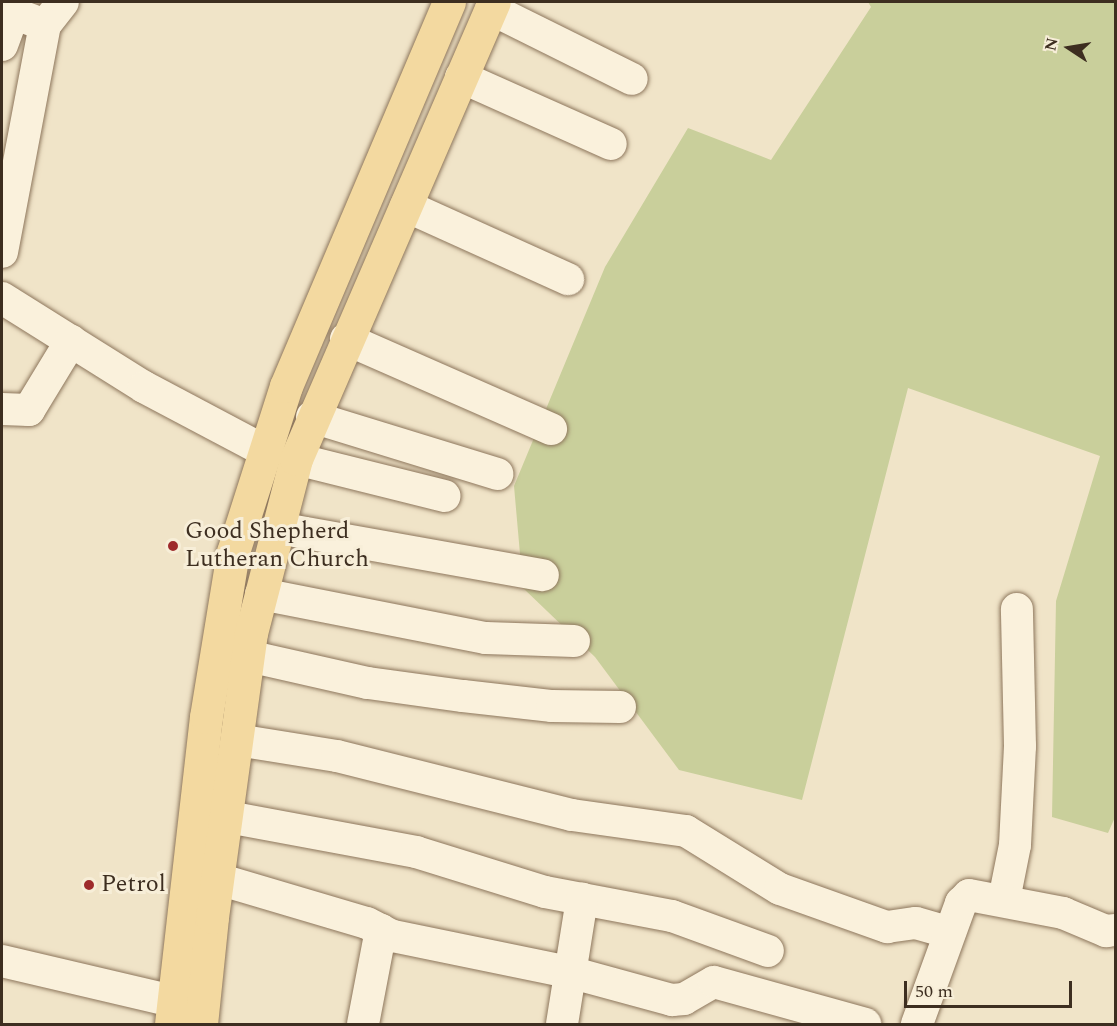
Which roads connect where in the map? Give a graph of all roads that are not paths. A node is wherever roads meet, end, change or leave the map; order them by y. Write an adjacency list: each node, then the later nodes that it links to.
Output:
1 (449, 2): 18 (main road)
2 (493, 5): 6 (main road); 7 (street)
3 (7, 12): 4 (street); 5 (street)
4 (54, 13): 10 (street)
5 (2, 45)
6 (461, 77): 8 (street); 9 (main road)
7 (633, 79)
8 (612, 144)
9 (406, 206): 11 (street); 13 (main road)
10 (2, 252)
11 (568, 279)
12 (2, 298): 14 (street)
13 (346, 339): 16 (main road); 17 (street)
14 (71, 341): 15 (street); 18 (street)
15 (2, 409)
16 (312, 417): 19 (main road); 20 (street)
17 (550, 429)
18 (265, 451): 30 (main road)
19 (296, 459): 21 (street); 22 (main road)
20 (497, 474)
21 (444, 496)
22 (278, 528): 23 (street); 24 (main road)
23 (543, 575)
24 (261, 594): 26 (street); 27 (main road)
25 (1017, 609): 34 (street)
26 (574, 641)
27 (248, 656): 28 (street); 29 (main road)
28 (620, 707)
29 (237, 740): 31 (main road); 37 (street)
30 (195, 811): 31 (street); 41 (main road)
31 (227, 814): 32 (main road); 33 (street)
32 (218, 879): 35 (street); 42 (main road)
33 (582, 899): 38 (street); 40 (street)
34 (1004, 900): 36 (street); 37 (street)
35 (381, 930): 40 (street); 43 (street)
36 (1116, 930)
37 (950, 933): 46 (street)
38 (768, 951)
39 (2, 961): 41 (street)
40 (573, 973): 44 (street); 45 (street)
41 (172, 1013)
42 (201, 1024)
43 (363, 1024)
44 (562, 1024)
45 (865, 1024)
46 (917, 1024)

